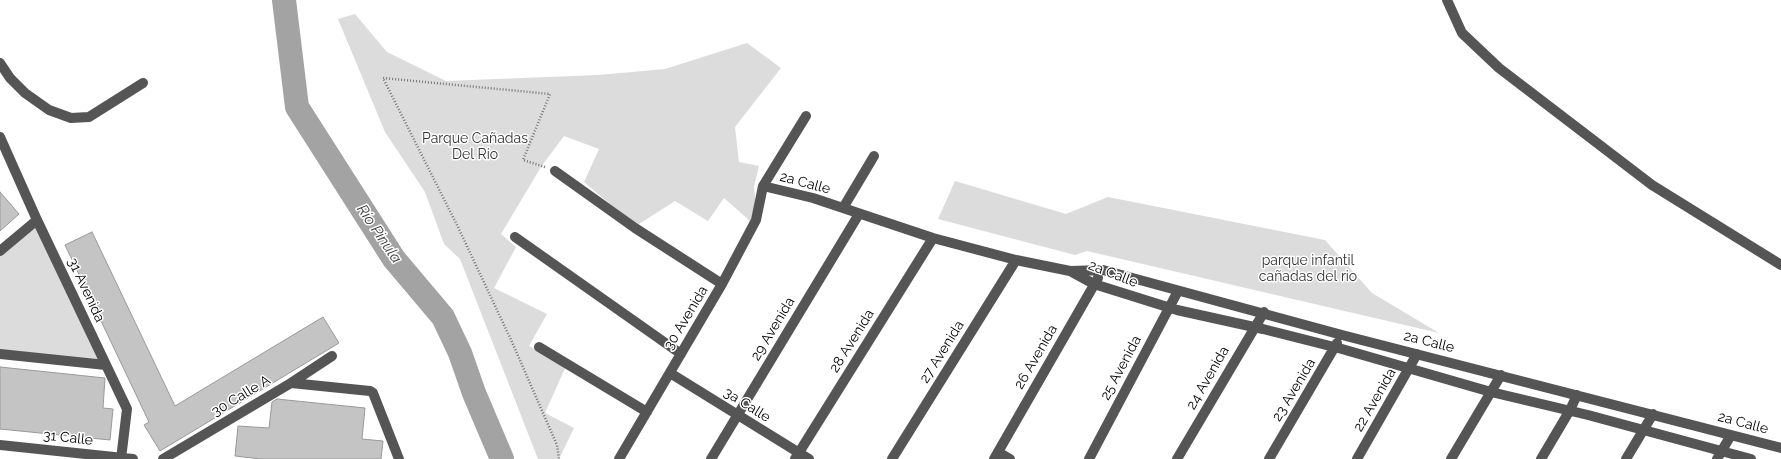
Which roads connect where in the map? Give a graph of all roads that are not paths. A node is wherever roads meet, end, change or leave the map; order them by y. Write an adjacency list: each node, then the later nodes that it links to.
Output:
1 (1447, 0): 16 (street)
2 (0, 63): 3 (street)
3 (143, 83)
4 (806, 116): 8 (street, 30 Avenida)
5 (0, 136): 11 (street, 31 Avenida)
6 (874, 156): 9 (street)
7 (555, 171): 19 (street)
8 (763, 186): 9 (street, 2a Calle); 19 (street, 30 Avenida)
9 (843, 208): 10 (street, 2a Calle)
10 (859, 214): 13 (street, 2a Calle); 42 (street, 29 Avenida)
11 (37, 220): 14 (street); 32 (street, 31 Avenida)
12 (516, 236): 29 (street)
13 (933, 238): 15 (street, 2a Calle); 48 (street, 28 Avenida)
14 (0, 251)
15 (1016, 260): 18 (street, 2a Calle); 57 (street, 27 Avenida)
16 (1781, 265)
17 (1103, 270): 18 (street, 2a Calle); 20 (street, 26 Avenida); 21 (street, 2a Calle)
18 (1070, 271): 20 (street, 2a Calle)
19 (722, 284): 29 (street, 30 Avenida)
20 (1094, 284): 22 (street, 2a Calle); 49 (street, 26 Avenida)
21 (1178, 291): 22 (street, 25 Avenida); 23 (street, 2a Calle)
22 (1169, 308): 24 (street, 2a Calle); 59 (street, 25 Avenida)
23 (1264, 312): 24 (street, 24 Avenida); 25 (street, 2a Calle)
24 (1254, 327): 27 (street, 2a Calle); 60 (street, 24 Avenida)
25 (1342, 335): 27 (street, 23 Avenida); 30 (street, 2a Calle)
26 (539, 346): 40 (street)
27 (1335, 348): 33 (street, 2a Calle); 61 (street, 23 Avenida)
28 (0, 354): 32 (street)
29 (681, 354): 34 (street, 30 Avenida)
30 (1417, 354): 33 (street, 22 Avenida); 35 (street, 2a Calle)
31 (332, 356): 36 (street, 30 Calle A)
32 (106, 365): 50 (street, 31 Avenida)
33 (1409, 369): 37 (street, 2a Calle); 62 (street, 22 Avenida)
34 (670, 373): 40 (street, 30 Avenida); 42 (street, 3a Calle)
35 (1501, 375): 37 (street); 38 (street, 2a Calle)
36 (291, 383): 52 (street, 30 Calle A); 53 (street)
37 (1491, 392): 39 (street, 2a Calle); 63 (street)
38 (1577, 396): 39 (street); 41 (street, 2a Calle)
39 (1570, 410): 43 (street, 2a Calle); 64 (street)
40 (647, 412): 54 (street, 30 Avenida)
41 (1653, 414): 43 (street); 44 (street, 2a Calle)
42 (737, 416): 48 (street, 3a Calle); 55 (street, 29 Avenida)
43 (1643, 430): 47 (street, 2a Calle); 65 (street)
44 (1731, 434): 46 (street, 2a Calle); 47 (street)
45 (0, 445): 50 (street, 31 Calle)
46 (1781, 448)
47 (1719, 455): 66 (street, 2a Calle)
48 (797, 456): 56 (street, 3a Calle)
49 (996, 456): 58 (street)
50 (121, 458): 51 (street, 31 Calle)
51 (133, 459)
52 (163, 459)
53 (399, 459)
54 (619, 459)
55 (711, 459)
56 (809, 459)
57 (892, 459)
58 (1010, 459)
59 (1089, 459)
60 (1177, 459)
61 (1269, 459)
62 (1357, 459)
63 (1451, 459)
64 (1541, 459)
65 (1626, 459)
66 (1751, 459)

